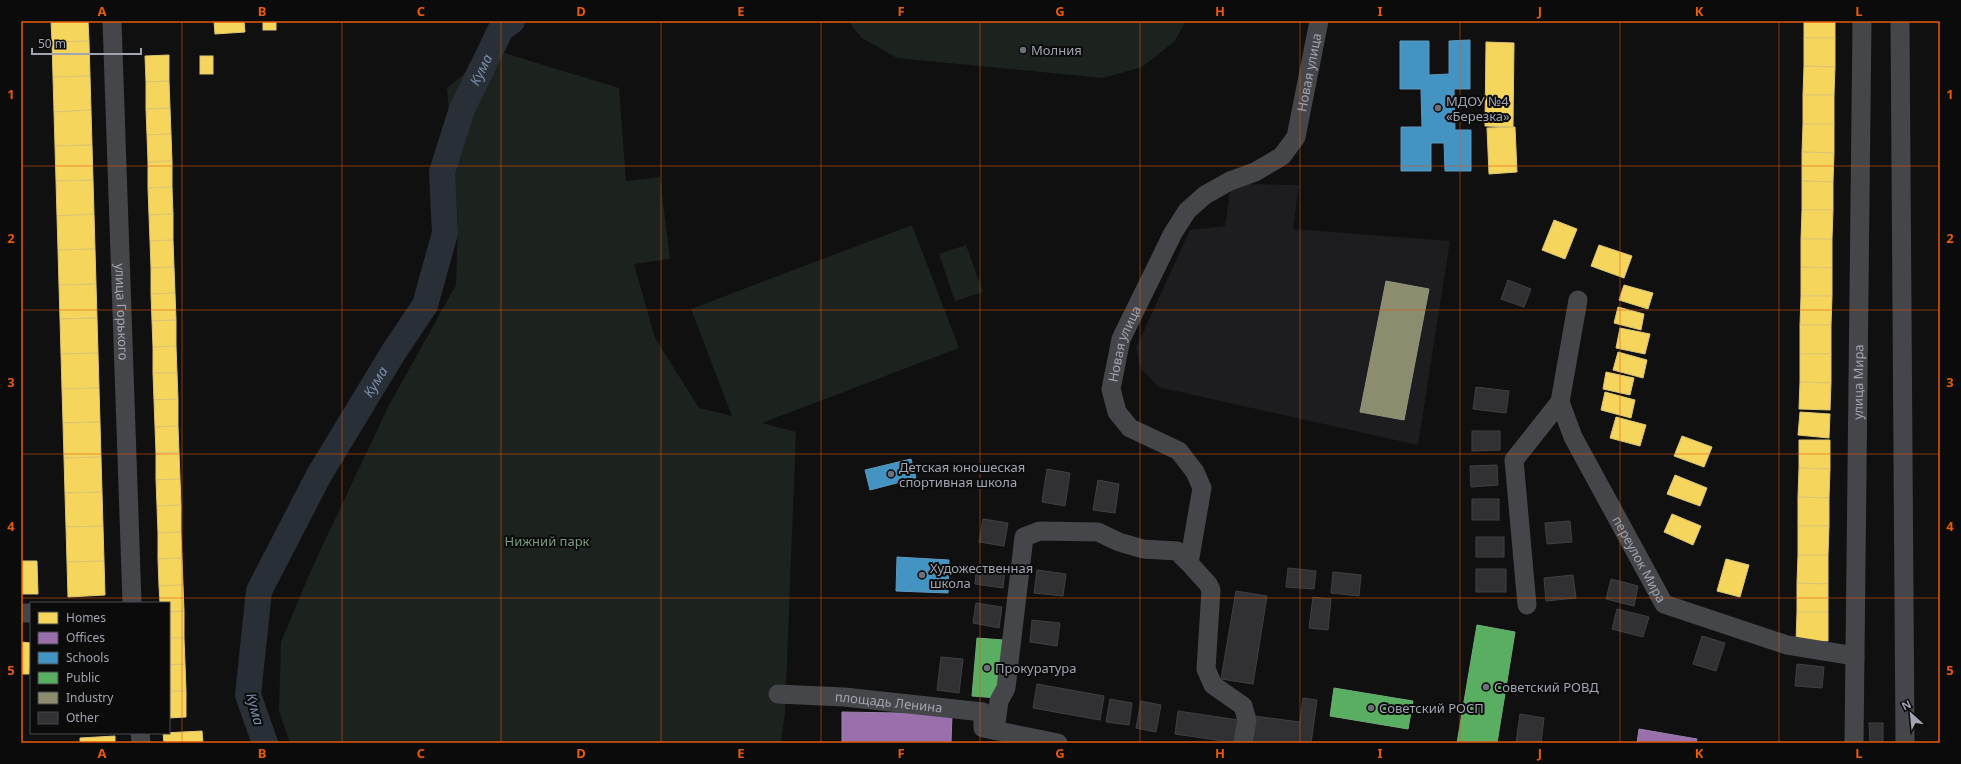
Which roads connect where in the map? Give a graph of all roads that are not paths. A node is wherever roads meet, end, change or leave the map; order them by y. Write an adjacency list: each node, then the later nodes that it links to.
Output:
1 (112, 21): 8 (street, улица Горького)
2 (1319, 21): 7 (street, Новая улица)
3 (1862, 21): 10 (street, улица Мира)
4 (1902, 21): 16 (street)
5 (1578, 300): 6 (street)
6 (1560, 402): 9 (street); 10 (street, переулок Мира)
7 (1189, 563): 12 (street); 14 (street)
8 (132, 602)
9 (1528, 605)
10 (1855, 656): 15 (street, улица Мира)
11 (778, 694): 12 (street, площадь Ленина)
12 (988, 734): 13 (street)
13 (1058, 743)
14 (1244, 743)
15 (1854, 743)
16 (1905, 743)

